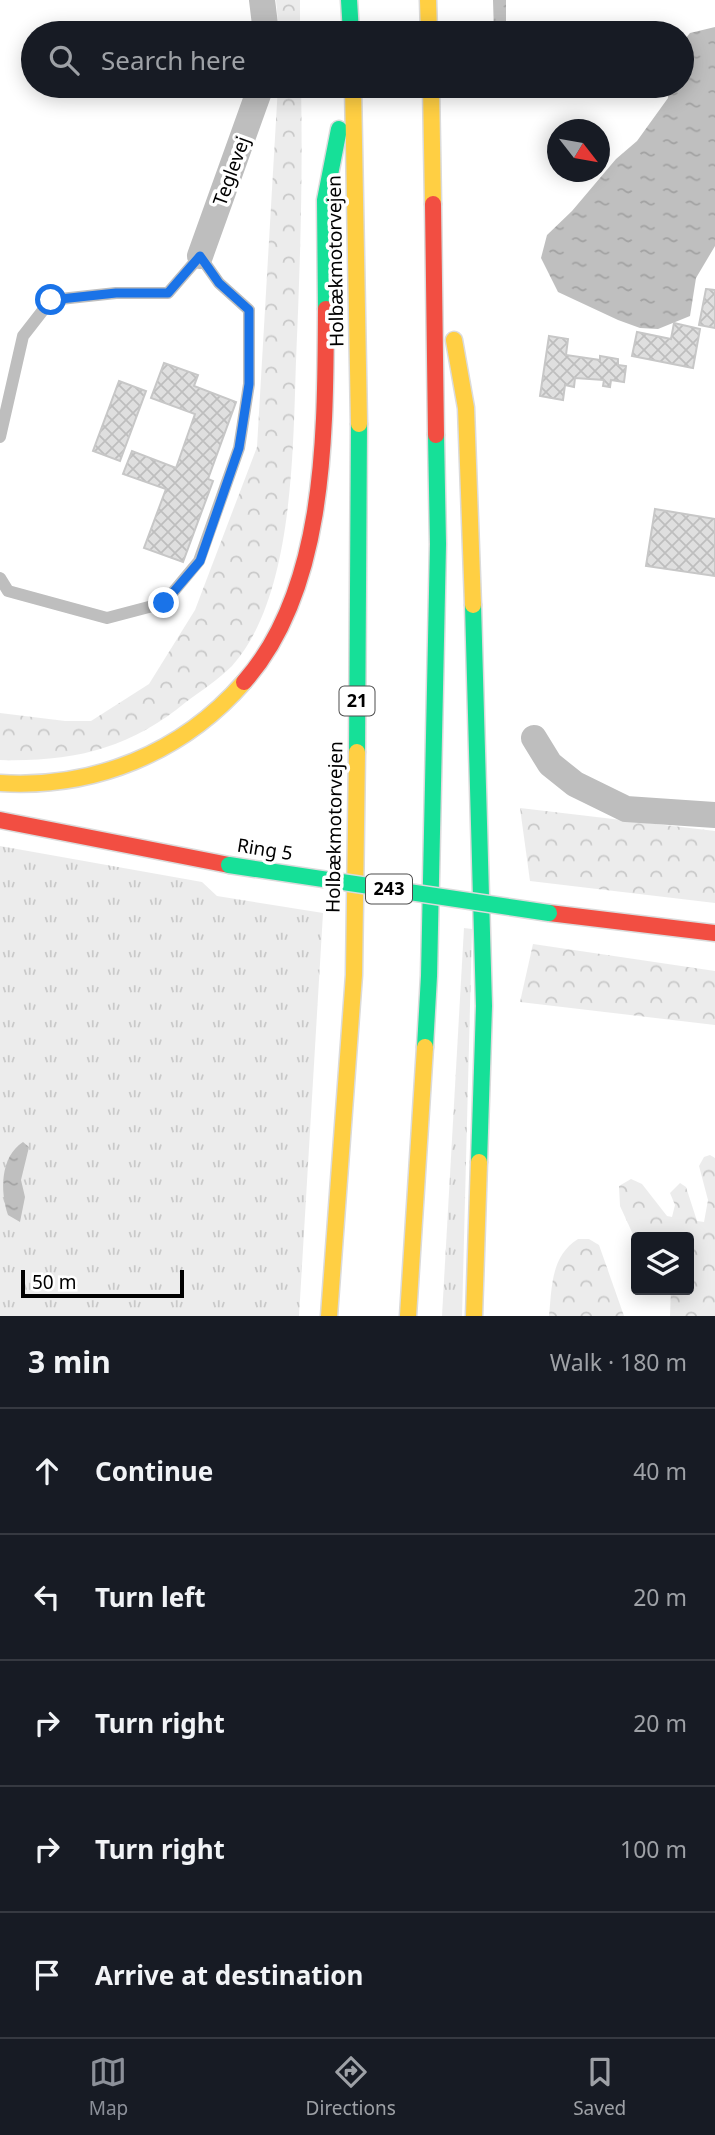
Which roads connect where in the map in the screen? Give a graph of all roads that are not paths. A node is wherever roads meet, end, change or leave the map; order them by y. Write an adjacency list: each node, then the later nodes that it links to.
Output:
1 (262, 0): 4 (street)
2 (349, 0): 5 (highway)
3 (428, 0): 6 (highway)
4 (265, 21)
5 (350, 21)
6 (429, 21)
7 (257, 98): 12 (street, Teglevej)
8 (348, 98): 16 (highway)
9 (351, 98): 20 (highway, Holbækmotorvejen / 21)
10 (431, 98): 11 (highway)
11 (435, 228): 21 (highway); 22 (highway)
12 (200, 256): 13 (lane); 14 (lane)
13 (0, 437)
14 (0, 578)
15 (534, 738): 17 (street)
16 (0, 783)
17 (715, 816)
18 (0, 820): 19 (highway, Ring 5 / 243, bridge)
19 (715, 934)
20 (330, 1316)
21 (408, 1316)
22 (474, 1316)

